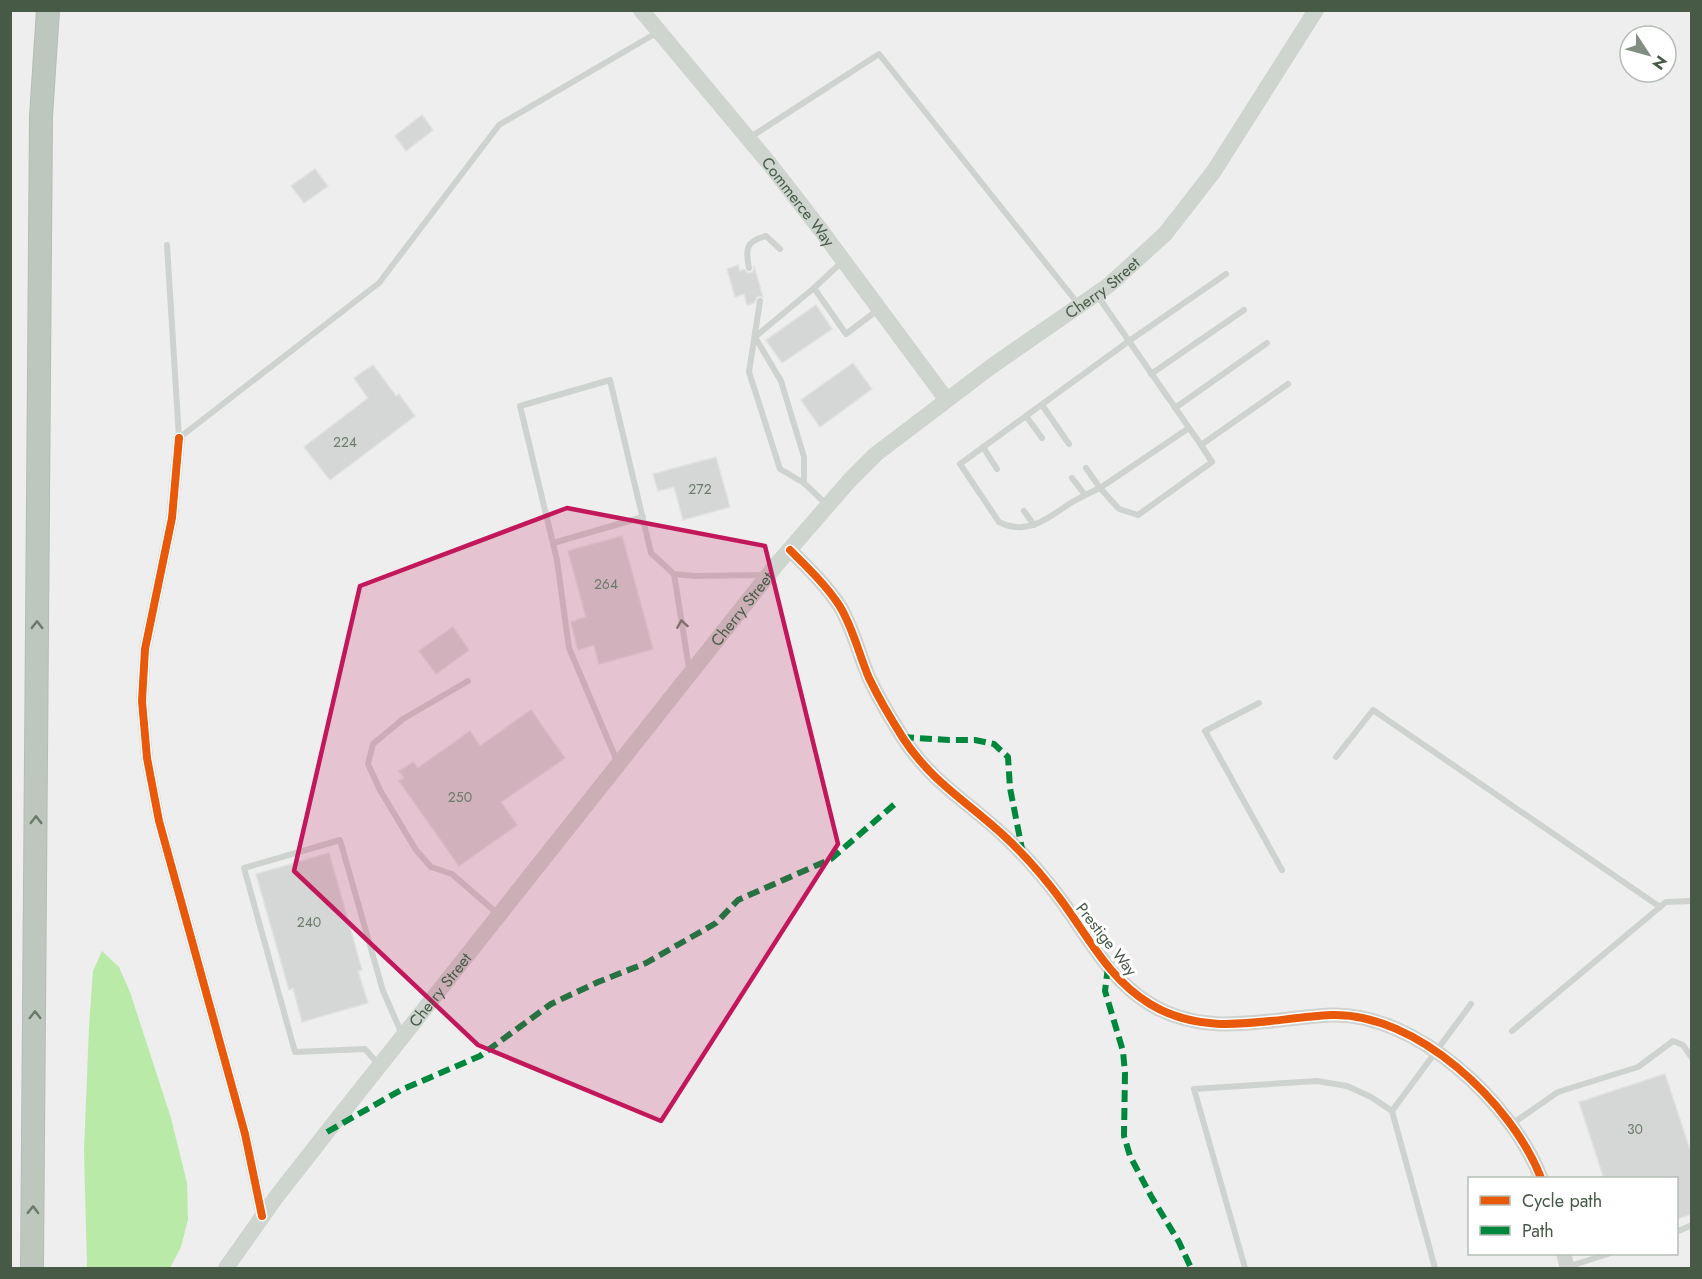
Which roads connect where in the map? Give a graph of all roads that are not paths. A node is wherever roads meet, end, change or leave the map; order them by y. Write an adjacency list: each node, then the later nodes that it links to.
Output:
1 (48, 10): 69 (highway, one-way to 1)
2 (641, 10): 4 (main road, Commerce Way)
3 (1316, 10): 12 (main road, Cherry Street)
4 (659, 32): 5 (main road, Commerce Way); 27 (lane)
5 (748, 138): 8 (main road, Commerce Way); 14 (lane)
6 (167, 245): 27 (lane)
7 (780, 249): 9 (lane)
8 (844, 261): 11 (lane); 15 (main road, Commerce Way)
9 (749, 268)
10 (1226, 274): 18 (lane)
11 (814, 288): 15 (lane); 17 (lane)
12 (1096, 294): 14 (main road, Cherry Street); 18 (lane)
13 (760, 301): 17 (lane)
14 (1080, 306): 22 (main road, Cherry Street)
15 (879, 309): 22 (main road, Commerce Way)
16 (1244, 310): 20 (lane)
17 (755, 337): 35 (lane); 35 (lane)
18 (1129, 341): 20 (lane); 23 (lane)
19 (1267, 343): 24 (lane)
20 (1151, 374): 24 (lane)
21 (1288, 384): 30 (lane)
22 (946, 399): 38 (main road, Cherry Street)
23 (1042, 405): 25 (lane); 29 (lane)
24 (1175, 408): 26 (lane)
25 (1026, 416): 28 (lane); 31 (lane)
26 (1189, 428): 30 (lane); 36 (lane)
27 (179, 438): 64 (street)
28 (1042, 438)
29 (1069, 444)
30 (1201, 446): 36 (lane)
31 (983, 447): 33 (lane); 41 (lane)
32 (1086, 468): 36 (lane)
33 (997, 469)
34 (1072, 478): 37 (lane)
35 (804, 483): 38 (lane)
36 (1100, 488): 37 (lane)
37 (1085, 495): 41 (lane)
38 (828, 505): 43 (main road, Cherry Street)
39 (1024, 511): 41 (lane)
40 (643, 517): 42 (lane); 42 (lane); 44 (lane)
41 (1034, 525)
42 (553, 543): 50 (lane)
43 (789, 550): 45 (main road, Cherry Street); 58 (street, Prestige Way)
44 (674, 574): 45 (lane); 46 (lane, one-way to 44)
45 (770, 574): 46 (main road, Cherry Street)
46 (690, 674): 50 (main road, Cherry Street)
47 (468, 681): 54 (lane)
48 (1260, 703): 51 (lane)
49 (1336, 757): 53 (lane)
50 (619, 765): 54 (main road, Cherry Street)
51 (1282, 870)
52 (1692, 901): 53 (lane)
53 (1660, 907): 56 (lane)
54 (498, 915): 57 (main road, Cherry Street)
55 (1471, 1004): 58 (lane)
56 (1512, 1031)
57 (402, 1036): 60 (main road, Cherry Street); 60 (lane)
58 (1434, 1052): 61 (lane); 62 (street, Prestige Way)
59 (1692, 1058): 62 (lane)
60 (380, 1065): 64 (main road, Cherry Street)
61 (1392, 1111): 71 (lane); 72 (lane)
62 (1511, 1125): 63 (street, Prestige Way)
63 (1540, 1177)
64 (262, 1216): 70 (main road, Cherry Street)
65 (1692, 1225): 66 (lane)
66 (1678, 1232)
67 (1603, 1255): 68 (lane)
68 (1566, 1263)
69 (32, 1269)
70 (226, 1269)
71 (1245, 1269)
72 (1435, 1269)

